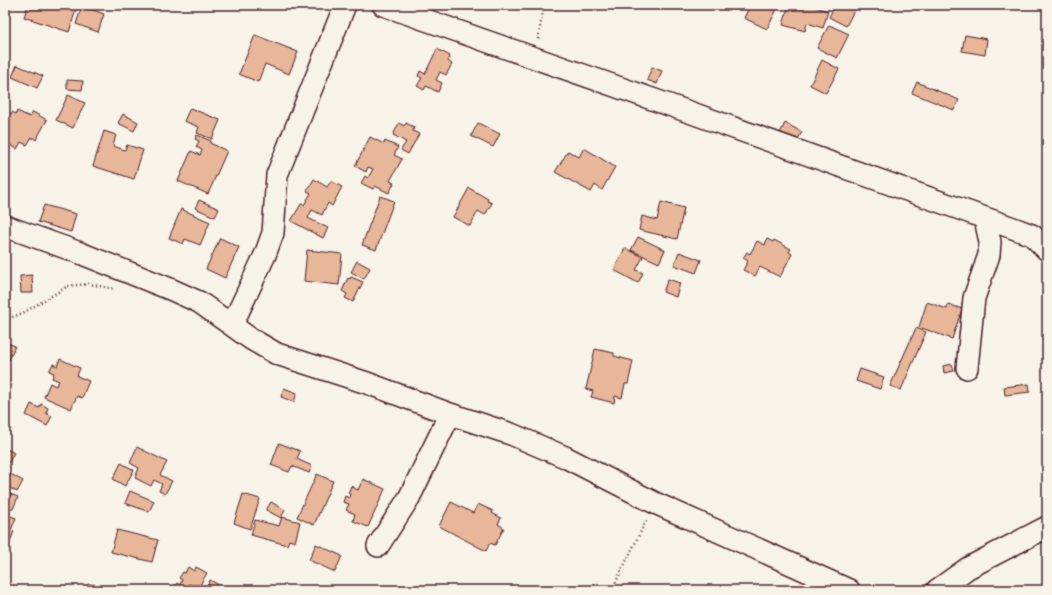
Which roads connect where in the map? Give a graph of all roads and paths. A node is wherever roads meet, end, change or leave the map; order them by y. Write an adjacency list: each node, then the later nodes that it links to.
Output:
1 (345, 5): 10 (street)
2 (383, 5): 4 (street)
3 (544, 5): 4 (path)
4 (534, 59): 5 (street)
5 (985, 219): 7 (street); 11 (street)
6 (5, 226): 10 (street)
7 (1047, 250)
8 (119, 290): 9 (path)
9 (5, 320)
10 (232, 325): 12 (street)
11 (967, 368)
12 (450, 414): 13 (street); 15 (street)
13 (655, 503): 16 (path); 17 (street)
14 (1047, 527): 18 (street)
15 (378, 546)
16 (612, 590)
17 (849, 590)
18 (937, 590)

